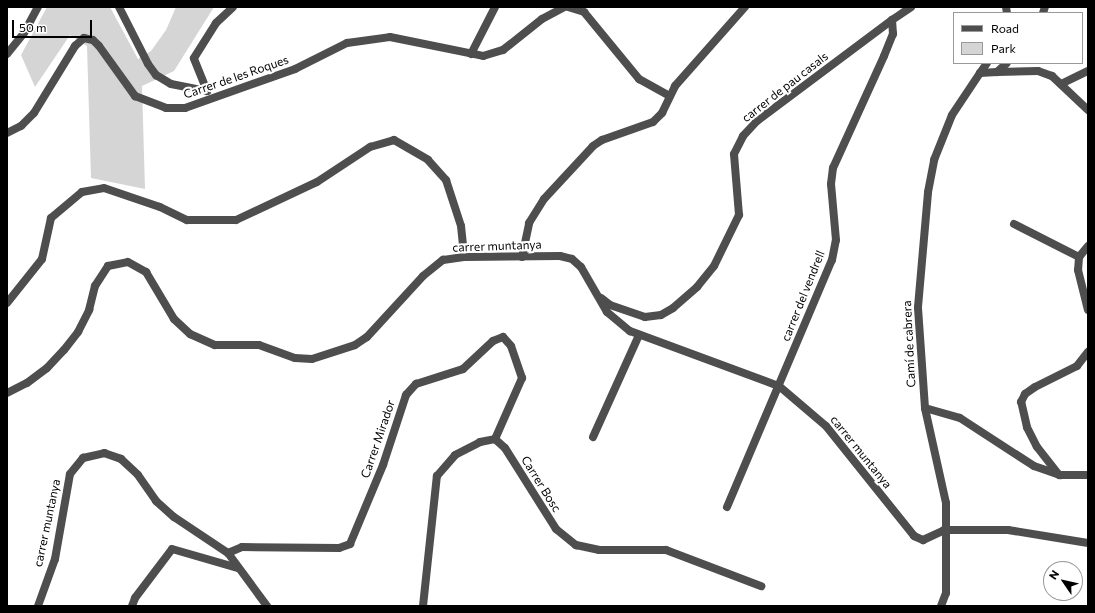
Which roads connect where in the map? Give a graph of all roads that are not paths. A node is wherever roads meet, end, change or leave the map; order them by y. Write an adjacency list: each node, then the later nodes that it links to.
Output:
1 (38, 7): 10 (street)
2 (120, 7): 18 (street)
3 (233, 7): 18 (street)
4 (495, 7): 11 (street)
5 (565, 7): 11 (street, Carrer de les Roques)
6 (568, 7): 20 (street)
7 (745, 7): 20 (street)
8 (911, 7): 9 (street)
9 (892, 20): 28 (street, carrer de pau casals); 33 (street, carrer del vendrell)
10 (7, 54)
11 (471, 54): 19 (street, Carrer de les Roques)
12 (986, 64): 16 (street)
13 (1006, 64): 15 (street)
14 (1088, 71): 17 (street)
15 (997, 72): 16 (street); 17 (street)
16 (980, 73): 35 (street, Camí de cabrera)
17 (1061, 84): 21 (street)
18 (207, 90): 19 (street)
19 (227, 94): 22 (street, Carrer de les Roques)
20 (668, 95): 26 (street)
21 (1088, 110)
22 (7, 134)
23 (1014, 224): 27 (street)
24 (1088, 246): 27 (street)
25 (464, 256): 26 (street, carrer muntanya); 29 (street); 34 (street, carrer muntanya)
26 (522, 256): 28 (street, carrer muntanya)
27 (1080, 257): 30 (street)
28 (599, 296): 31 (street, carrer muntanya)
29 (7, 303)
30 (1088, 310)
31 (639, 335): 33 (street, carrer muntanya); 36 (street)
32 (1088, 352): 38 (street)
33 (779, 386): 40 (street, carrer del vendrell); 41 (street, carrer muntanya)
34 (7, 393)
35 (925, 408): 38 (street); 41 (street, Camí de cabrera)
36 (593, 437)
37 (495, 440): 43 (street, Carrer Mirador); 45 (street, Carrer Bosc); 49 (street)
38 (1060, 475): 39 (street)
39 (1088, 475)
40 (727, 507)
41 (944, 530): 42 (street); 50 (street, Camí de cabrera)
42 (1088, 542)
43 (228, 553): 44 (street, carrer muntanya); 46 (street, carrer muntanya)
44 (238, 568): 47 (street); 48 (street, carrer muntanya)
45 (761, 586)
46 (38, 606)
47 (132, 606)
48 (267, 606)
49 (423, 606)
50 (941, 606)

